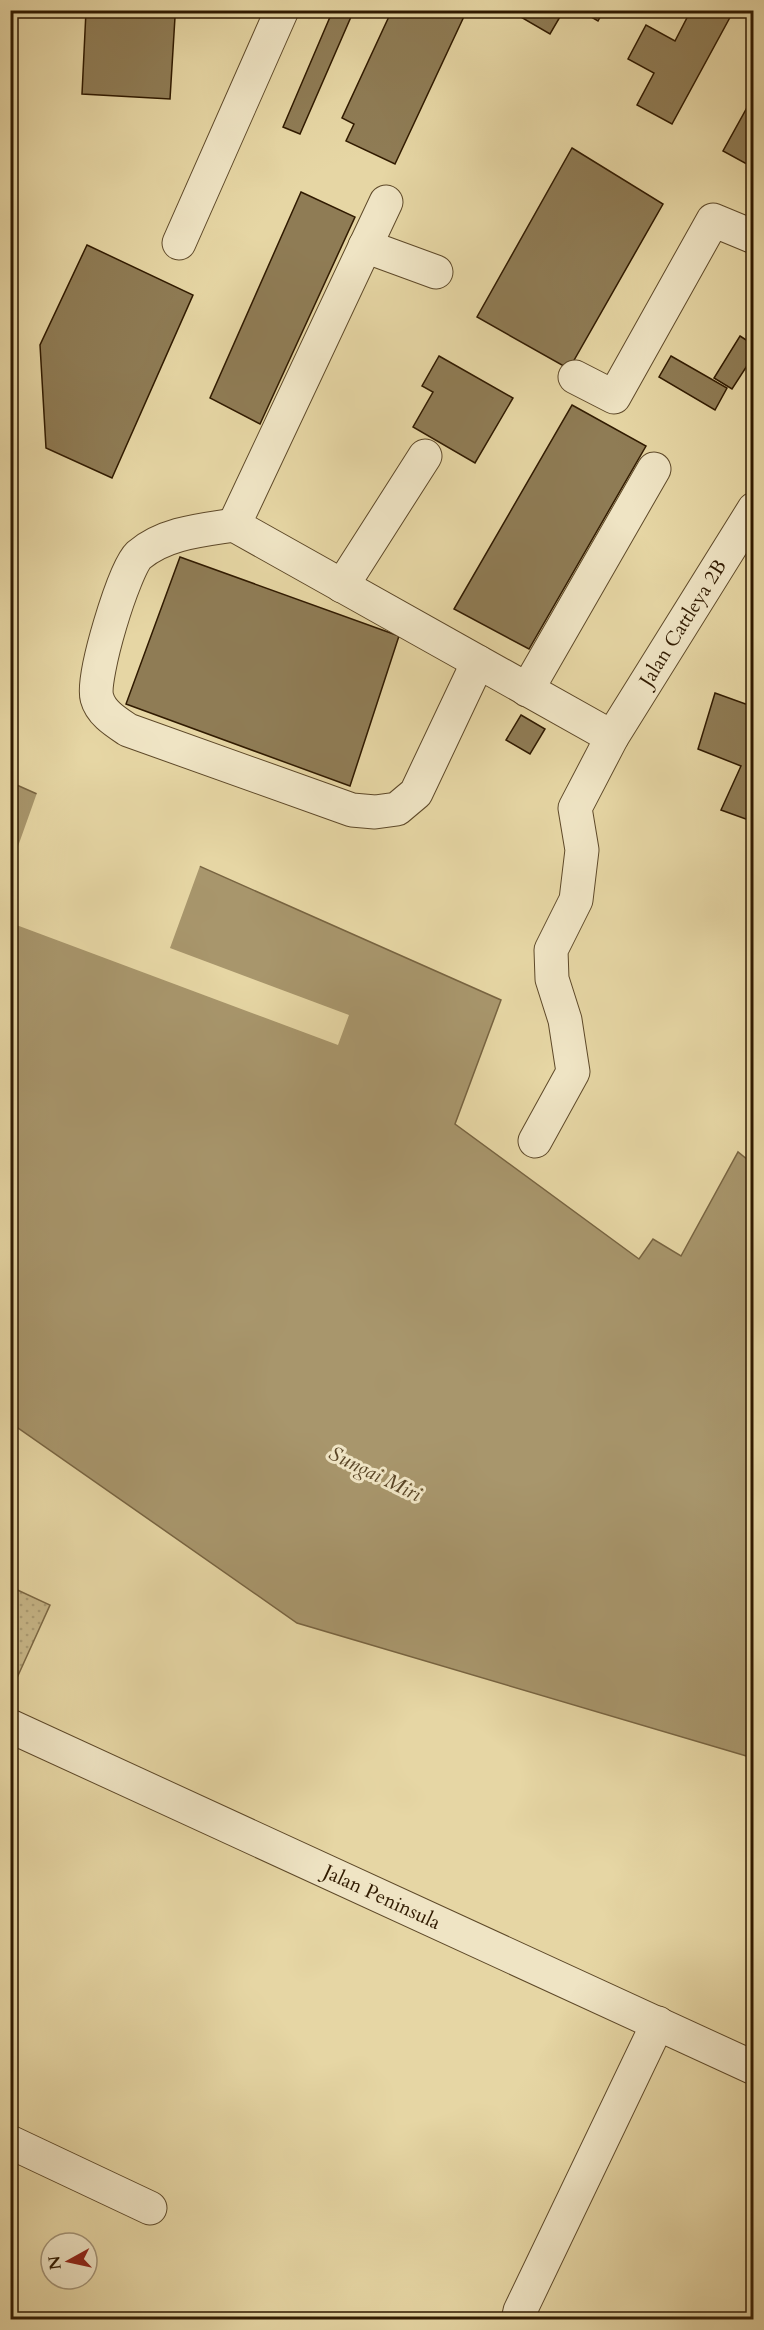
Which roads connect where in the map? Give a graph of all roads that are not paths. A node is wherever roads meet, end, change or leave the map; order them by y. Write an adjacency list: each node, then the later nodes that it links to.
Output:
1 (282, 10): 4 (street)
2 (386, 202): 5 (street)
3 (753, 237): 7 (street)
4 (179, 243)
5 (365, 246): 6 (street); 11 (street)
6 (436, 272)
7 (575, 377)
8 (424, 456): 12 (street)
9 (654, 469): 14 (street)
10 (753, 509): 15 (street, Jalan Cattleya 2B)
11 (234, 525): 12 (street); 13 (street)
12 (342, 586): 13 (street)
13 (477, 662): 14 (street)
14 (526, 690): 15 (street)
15 (612, 737): 16 (street, Jalan Cattleya 2B)
16 (535, 1141)
17 (10, 1726): 18 (street, Jalan Peninsula)
18 (658, 2023): 19 (street, Jalan Peninsula); 22 (street)
19 (753, 2068)
20 (10, 2142): 21 (street)
21 (150, 2208)
22 (518, 2319)

